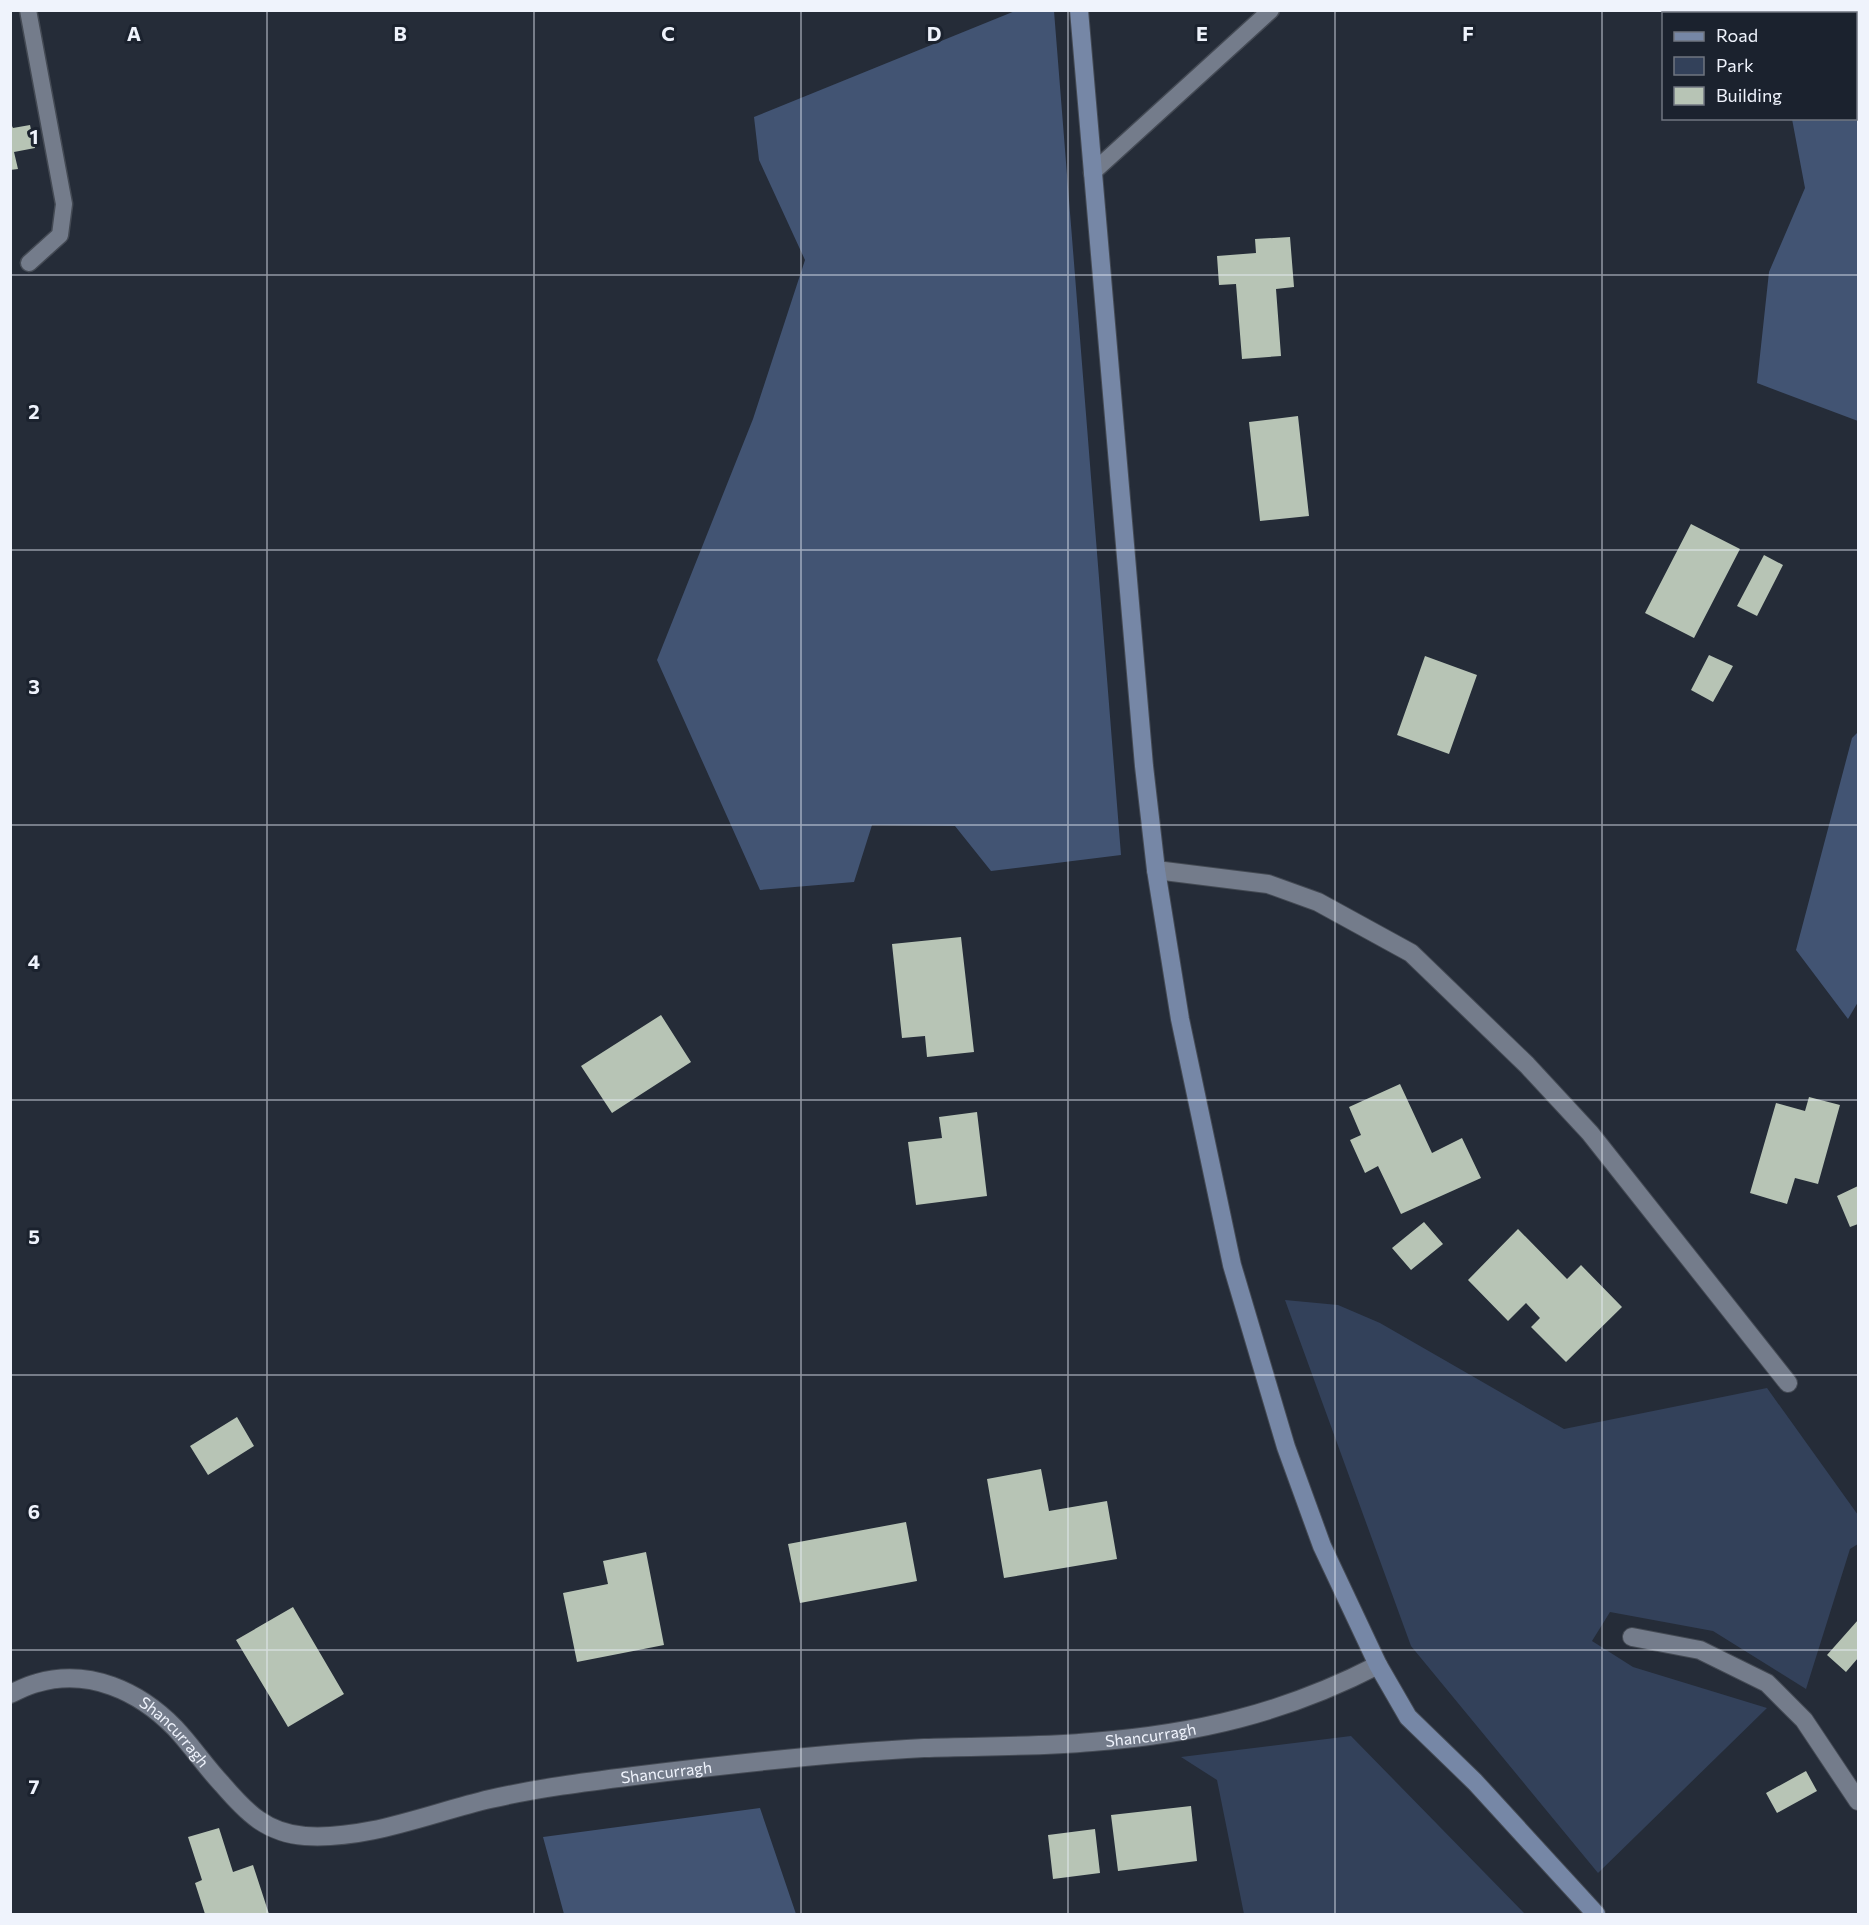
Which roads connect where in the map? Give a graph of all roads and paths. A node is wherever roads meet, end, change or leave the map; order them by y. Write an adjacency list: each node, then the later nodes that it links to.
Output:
1 (28, 10): 5 (lane)
2 (1079, 10): 4 (street)
3 (1271, 10): 4 (lane)
4 (1092, 173): 6 (street)
5 (28, 263)
6 (1156, 870): 7 (street); 9 (street)
7 (1788, 1383)
8 (1632, 1636): 11 (street)
9 (1378, 1665): 10 (street, Shancurragh); 12 (street)
10 (10, 1694)
11 (1858, 1801)
12 (1596, 1914)

